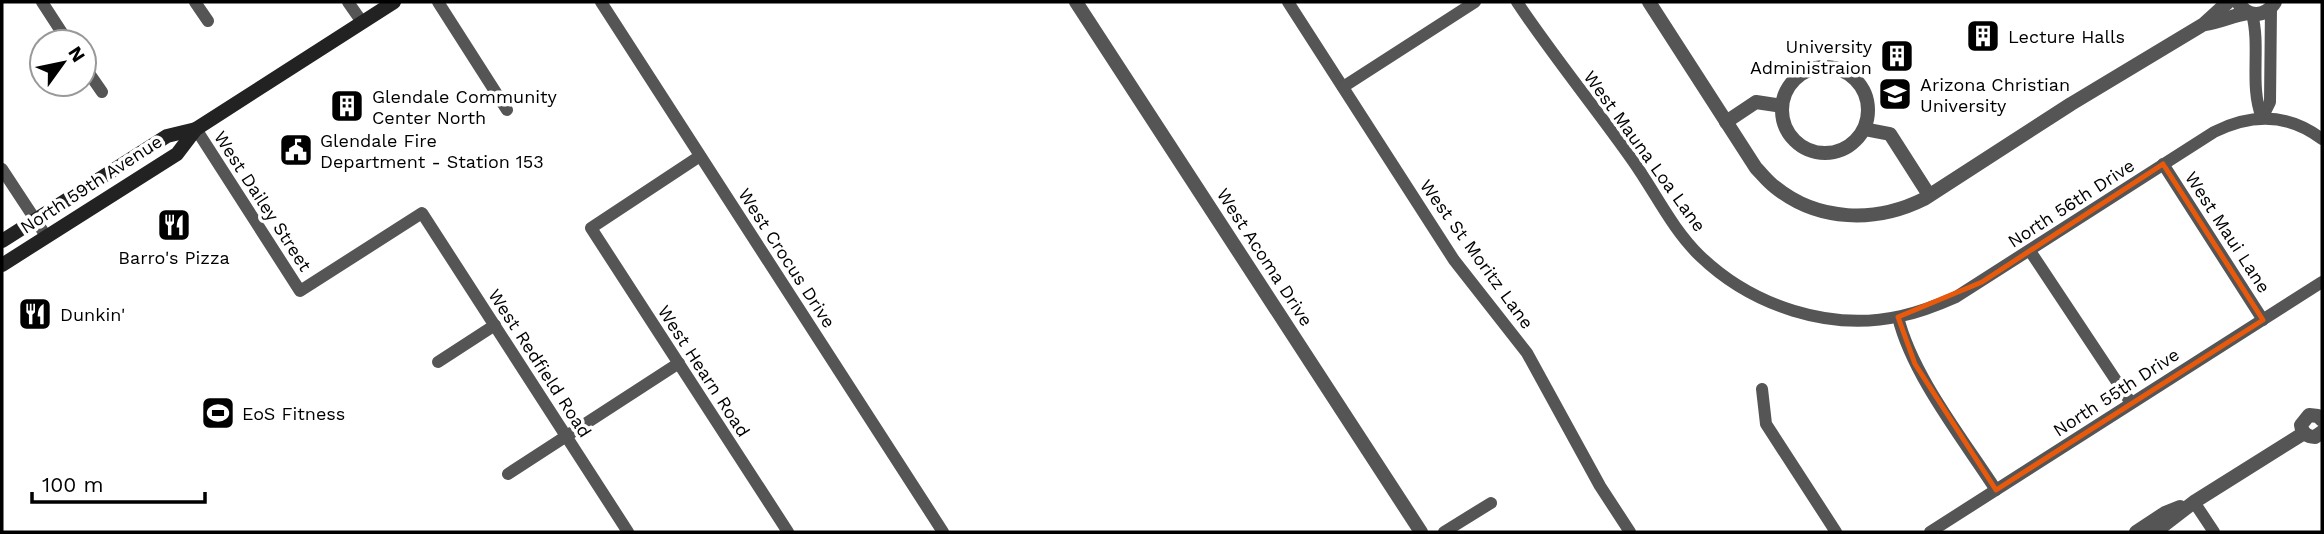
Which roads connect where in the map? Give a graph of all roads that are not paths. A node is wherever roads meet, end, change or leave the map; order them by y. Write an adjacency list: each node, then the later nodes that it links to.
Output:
1 (42, 2): 19 (street)
2 (195, 2): 16 (street)
3 (348, 2): 17 (street)
4 (394, 2): 17 (main road, North 59th Avenue)
5 (438, 2): 26 (street)
6 (601, 2): 32 (street, West Crocus Drive)
7 (1076, 2): 60 (street, West Acoma Drive)
8 (1288, 2): 23 (street, West St Moritz Lane)
9 (1475, 2): 23 (street)
10 (1517, 2): 43 (street, West Mauna Loa Lane)
11 (1649, 2): 28 (street)
12 (2228, 2): 18 (street)
13 (2238, 2): 15 (street)
14 (2273, 5): 15 (street); 21 (street)
15 (2250, 13): 18 (street); 20 (street)
16 (208, 21)
17 (362, 22): 30 (main road, North 59th Avenue)
18 (2204, 24): 35 (street)
19 (59, 28)
20 (2256, 67): 21 (street); 27 (street)
21 (2270, 67): 27 (street)
22 (98, 86): 24 (street)
23 (1343, 87): 62 (street, West St Moritz Lane)
24 (102, 92)
25 (1782, 106): 28 (street); 29 (street); 29 (street)
26 (508, 110)
27 (2262, 118): 31 (street); 33 (street, North 56th Drive)
28 (1726, 122): 35 (street)
29 (1864, 129): 35 (street)
30 (196, 130): 36 (street, West Dailey Street); 37 (main road, North 59th Avenue); 38 (main road, North 59th Avenue)
31 (2322, 139)
32 (700, 156): 47 (street, West Hearn Road); 59 (street, West Crocus Drive)
33 (2163, 164): 40 (street, North 56th Drive); 44 (street, West Maui Lane)
34 (2, 169): 37 (street)
35 (1929, 195)
36 (422, 213): 45 (street, West Redfield Road)
37 (35, 220): 38 (street); 39 (main road, North 59th Avenue)
38 (46, 236): 41 (main road, North 59th Avenue)
39 (2, 241)
40 (2030, 251): 43 (street, North 56th Drive); 49 (street)
41 (2, 265)
42 (2322, 282): 44 (street, North 55th Drive)
43 (1898, 317): 54 (street)
44 (2263, 320): 49 (street, North 55th Drive)
45 (495, 326): 46 (street); 51 (street, West Redfield Road)
46 (438, 362)
47 (678, 363): 51 (street); 58 (street, West Hearn Road)
48 (1762, 389): 63 (street)
49 (2131, 403): 54 (street, North 55th Drive)
50 (2322, 420): 52 (street)
51 (566, 436): 53 (street); 57 (street, West Redfield Road)
52 (2317, 436): 55 (street)
53 (508, 474)
54 (1996, 490): 64 (street, North 55th Drive)
55 (2194, 502): 65 (street); 66 (street); 67 (street)
56 (1491, 503): 61 (street)
57 (628, 532)
58 (788, 532)
59 (943, 532)
60 (1421, 532)
61 (1444, 532)
62 (1630, 532)
63 (1836, 532)
64 (1930, 532)
65 (2136, 532)
66 (2155, 532)
67 (2214, 532)

